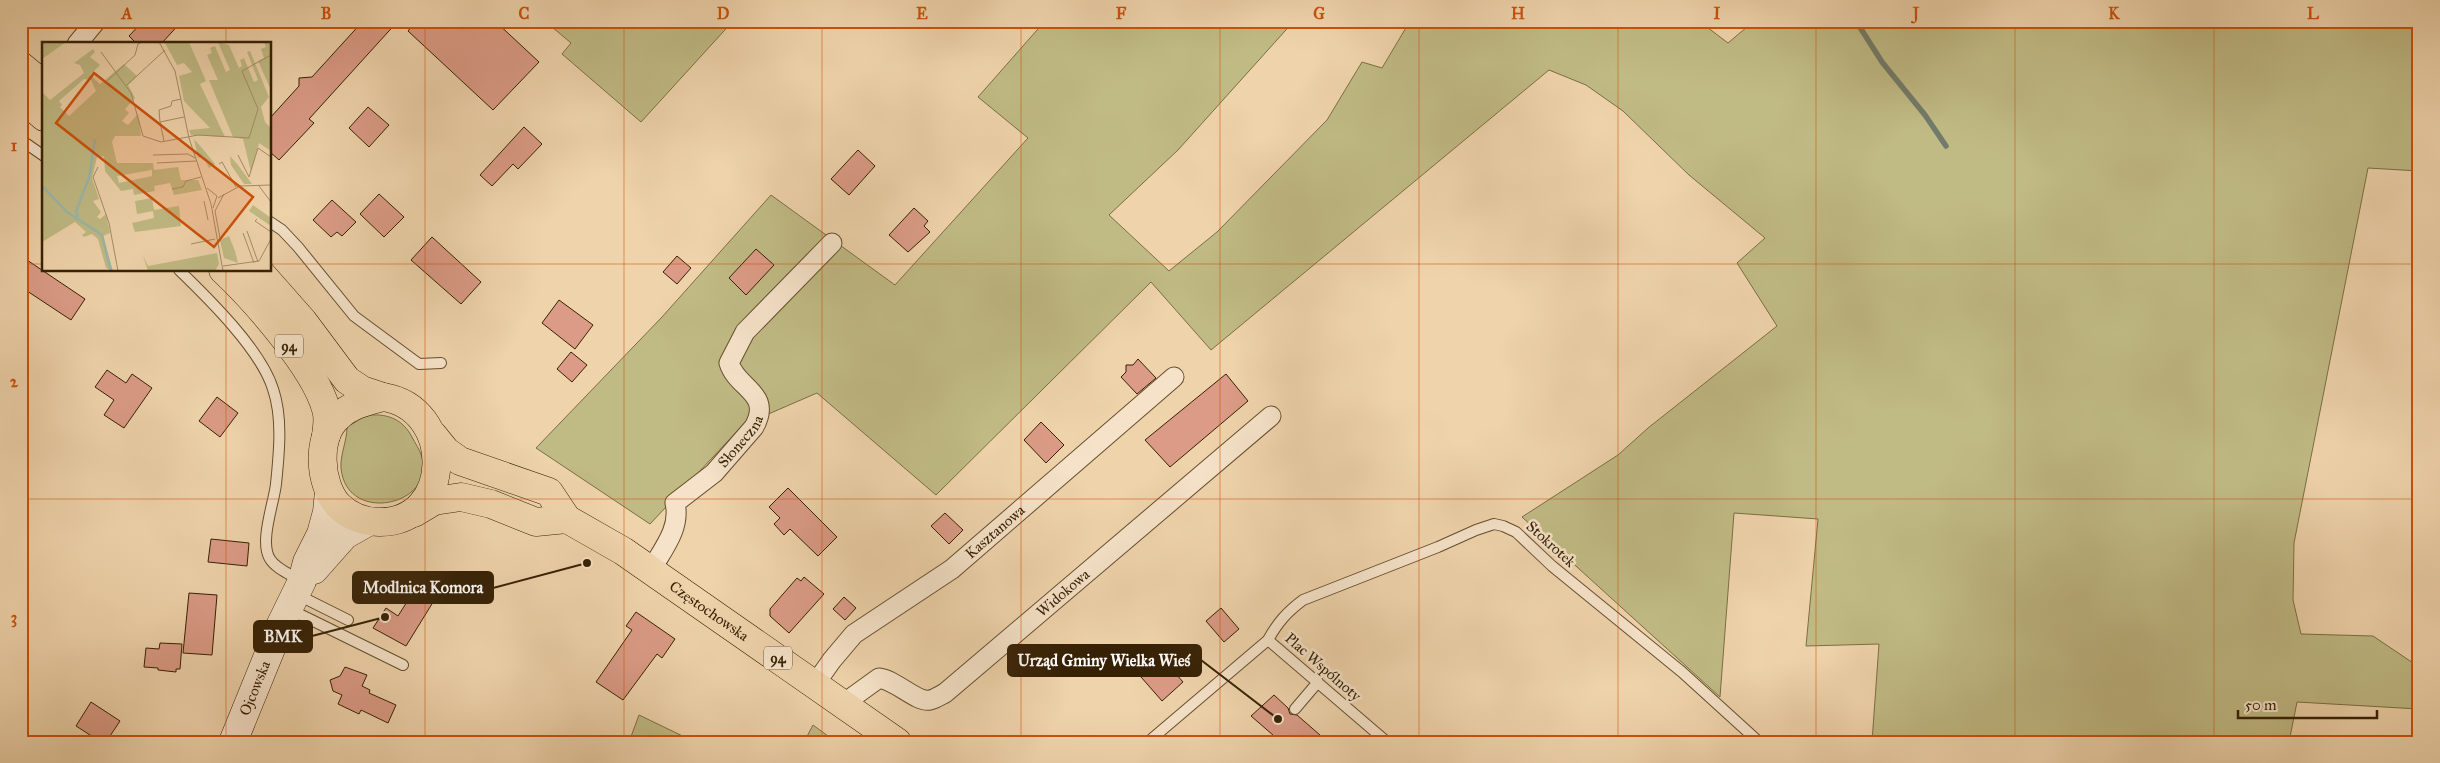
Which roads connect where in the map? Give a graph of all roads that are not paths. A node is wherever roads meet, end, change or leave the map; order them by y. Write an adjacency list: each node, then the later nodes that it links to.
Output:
1 (96, 21): 2 (street)
2 (79, 42)
3 (21, 66): 4 (main road)
4 (38, 87): 5 (main road)
5 (42, 107)
6 (21, 140): 7 (lane)
7 (42, 155)
8 (271, 223): 13 (lane)
9 (832, 243): 23 (street, Słoneczna)
10 (180, 271): 24 (lane)
11 (224, 271): 18 (main road, 94)
12 (259, 271): 15 (main road, 94)
13 (441, 363)
14 (1174, 377): 29 (street, Kasztanowa)
15 (383, 397): 17 (main road, 94); 18 (main road)
16 (1271, 416): 30 (street, Widokowa)
17 (433, 435): 20 (main road, 94); 21 (main road, Częstochowska / 94)
18 (326, 436): 19 (main road, 94)
19 (329, 492): 22 (main road); 24 (street, Ojcowska)
20 (413, 514): 21 (main road); 22 (main road)
21 (567, 519): 23 (main road, Częstochowska / 94)
22 (368, 522): 24 (street, Ojcowska)
23 (651, 570): 29 (main road, Częstochowska / 94)
24 (295, 595): 25 (lane); 27 (lane); 32 (street, Ojcowska)
25 (348, 620)
26 (1268, 640): 28 (lane, Plac Wspólnoty); 34 (lane, Plac Wspólnoty); 36 (lane, Stokrotek)
27 (403, 665)
28 (1318, 682): 31 (lane); 35 (lane, Plac Wspólnoty)
29 (815, 684): 30 (main road, Częstochowska / 94)
30 (843, 704): 33 (main road, Częstochowska / 94)
31 (1295, 709)
32 (237, 740)
33 (897, 742)
34 (1148, 742)
35 (1387, 742)
36 (1759, 742)

